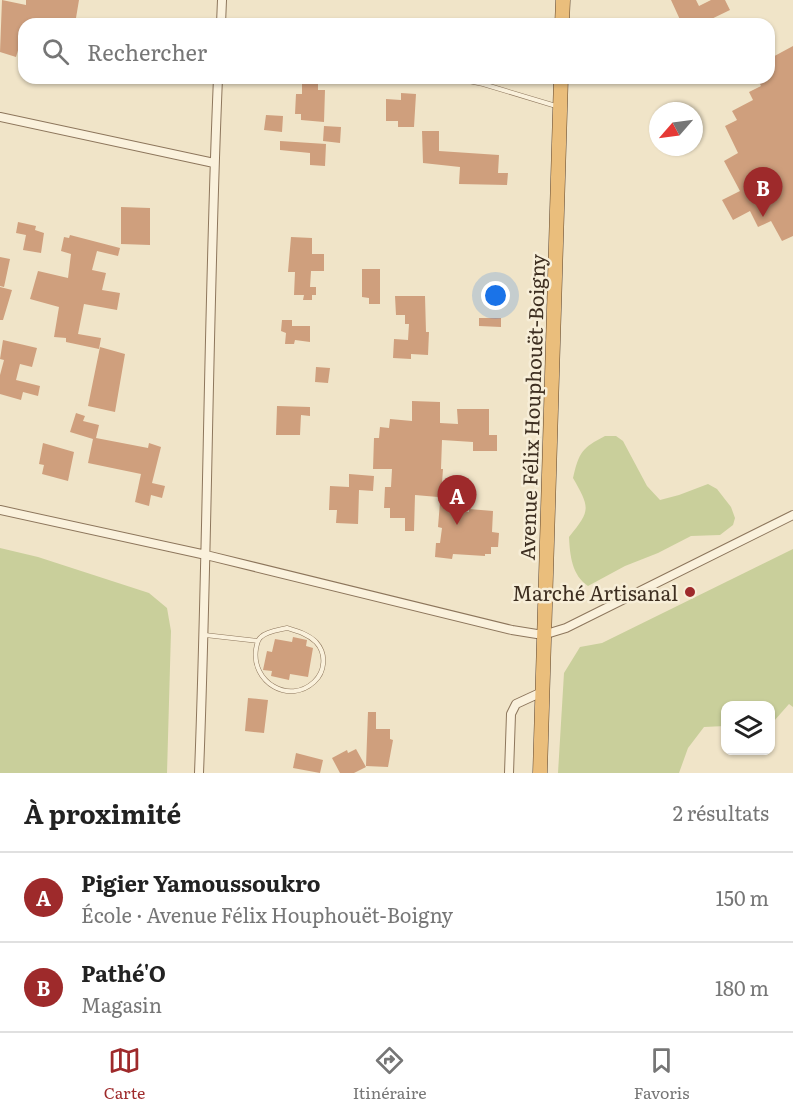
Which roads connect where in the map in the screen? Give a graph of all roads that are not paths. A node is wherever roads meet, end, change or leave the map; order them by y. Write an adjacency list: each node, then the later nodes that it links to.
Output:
1 (222, 0): 3 (street)
2 (563, 0): 4 (highway)
3 (220, 18)
4 (562, 18)
5 (218, 84): 10 (street)
6 (483, 84): 8 (lane)
7 (561, 84): 8 (highway, Avenue Félix Houphouët-Boigny)
8 (560, 107): 15 (highway, Avenue Félix Houphouët-Boigny)
9 (0, 117): 10 (street)
10 (214, 163): 13 (street)
11 (0, 510): 13 (street)
12 (793, 516): 15 (street)
13 (206, 555): 14 (street); 15 (street)
14 (204, 634): 16 (lane); 18 (street)
15 (543, 635): 17 (highway, Avenue Félix Houphouët-Boigny)
16 (258, 641): 16 (lane)
17 (542, 692): 19 (street); 20 (highway, Avenue Félix Houphouët-Boigny)
18 (200, 773)
19 (509, 773)
20 (540, 773)

